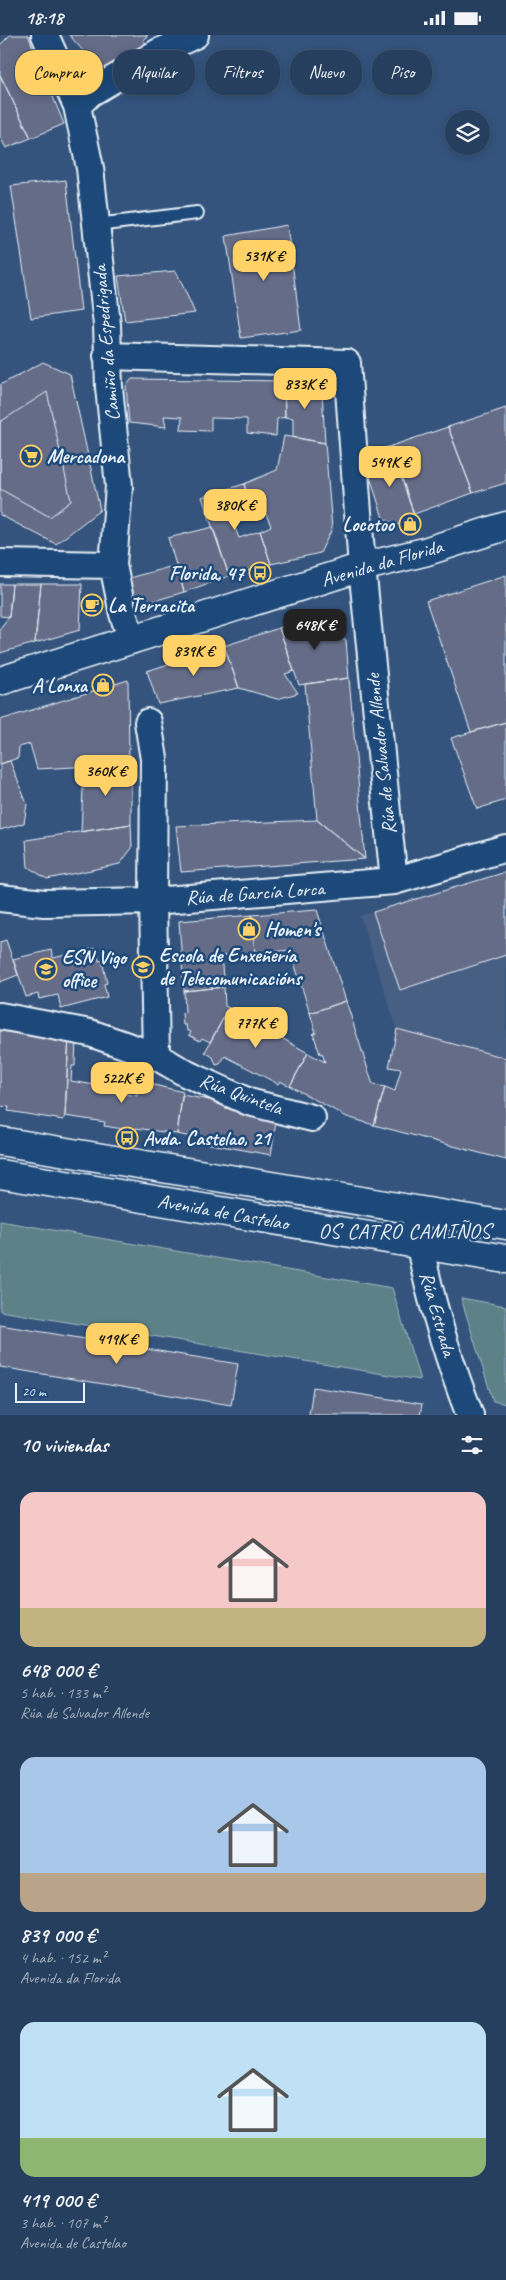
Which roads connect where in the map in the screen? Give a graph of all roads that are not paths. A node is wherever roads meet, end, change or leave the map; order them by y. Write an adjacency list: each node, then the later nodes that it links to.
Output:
1 (45, 35): 3 (street, Camiño da Espedrigada)
2 (194, 35): 3 (street)
3 (78, 106): 5 (street, Camiño da Espedrigada)
4 (197, 213): 5 (lane)
5 (96, 225): 6 (street, Camiño da Espedrigada)
6 (107, 356): 9 (street, Camiño da Espedrigada); 10 (street, Rúa de Salvador Allende)
7 (506, 526): 10 (main road, Avenida da Florida)
8 (0, 563): 9 (street)
9 (113, 565): 11 (street, Camiño da Espedrigada)
10 (362, 567): 11 (main road, Avenida da Florida); 15 (street, Rúa de Salvador Allende)
11 (132, 640): 12 (main road, Avenida da Florida)
12 (0, 681)
13 (148, 722): 17 (street)
14 (506, 848): 15 (street, Rúa de García Lorca)
15 (394, 881): 17 (street, Rúa de García Lorca)
16 (0, 898): 17 (street, Rúa de García Lorca)
17 (153, 901): 19 (street)
18 (0, 1016): 19 (street, Rúa Quintela)
19 (156, 1056): 20 (street, Rúa Quintela)
20 (312, 1118)
21 (0, 1141): 23 (main road, Avenida de Castelao)
22 (0, 1174): 25 (main road, Avenida de Castelao)
23 (414, 1210): 24 (main road, Avenida de Castelao); 25 (street, Rúa Estrada)
24 (506, 1225)
25 (419, 1245): 26 (main road, Avenida de Castelao); 27 (street, Rúa Estrada)
26 (506, 1259)
27 (470, 1415)

